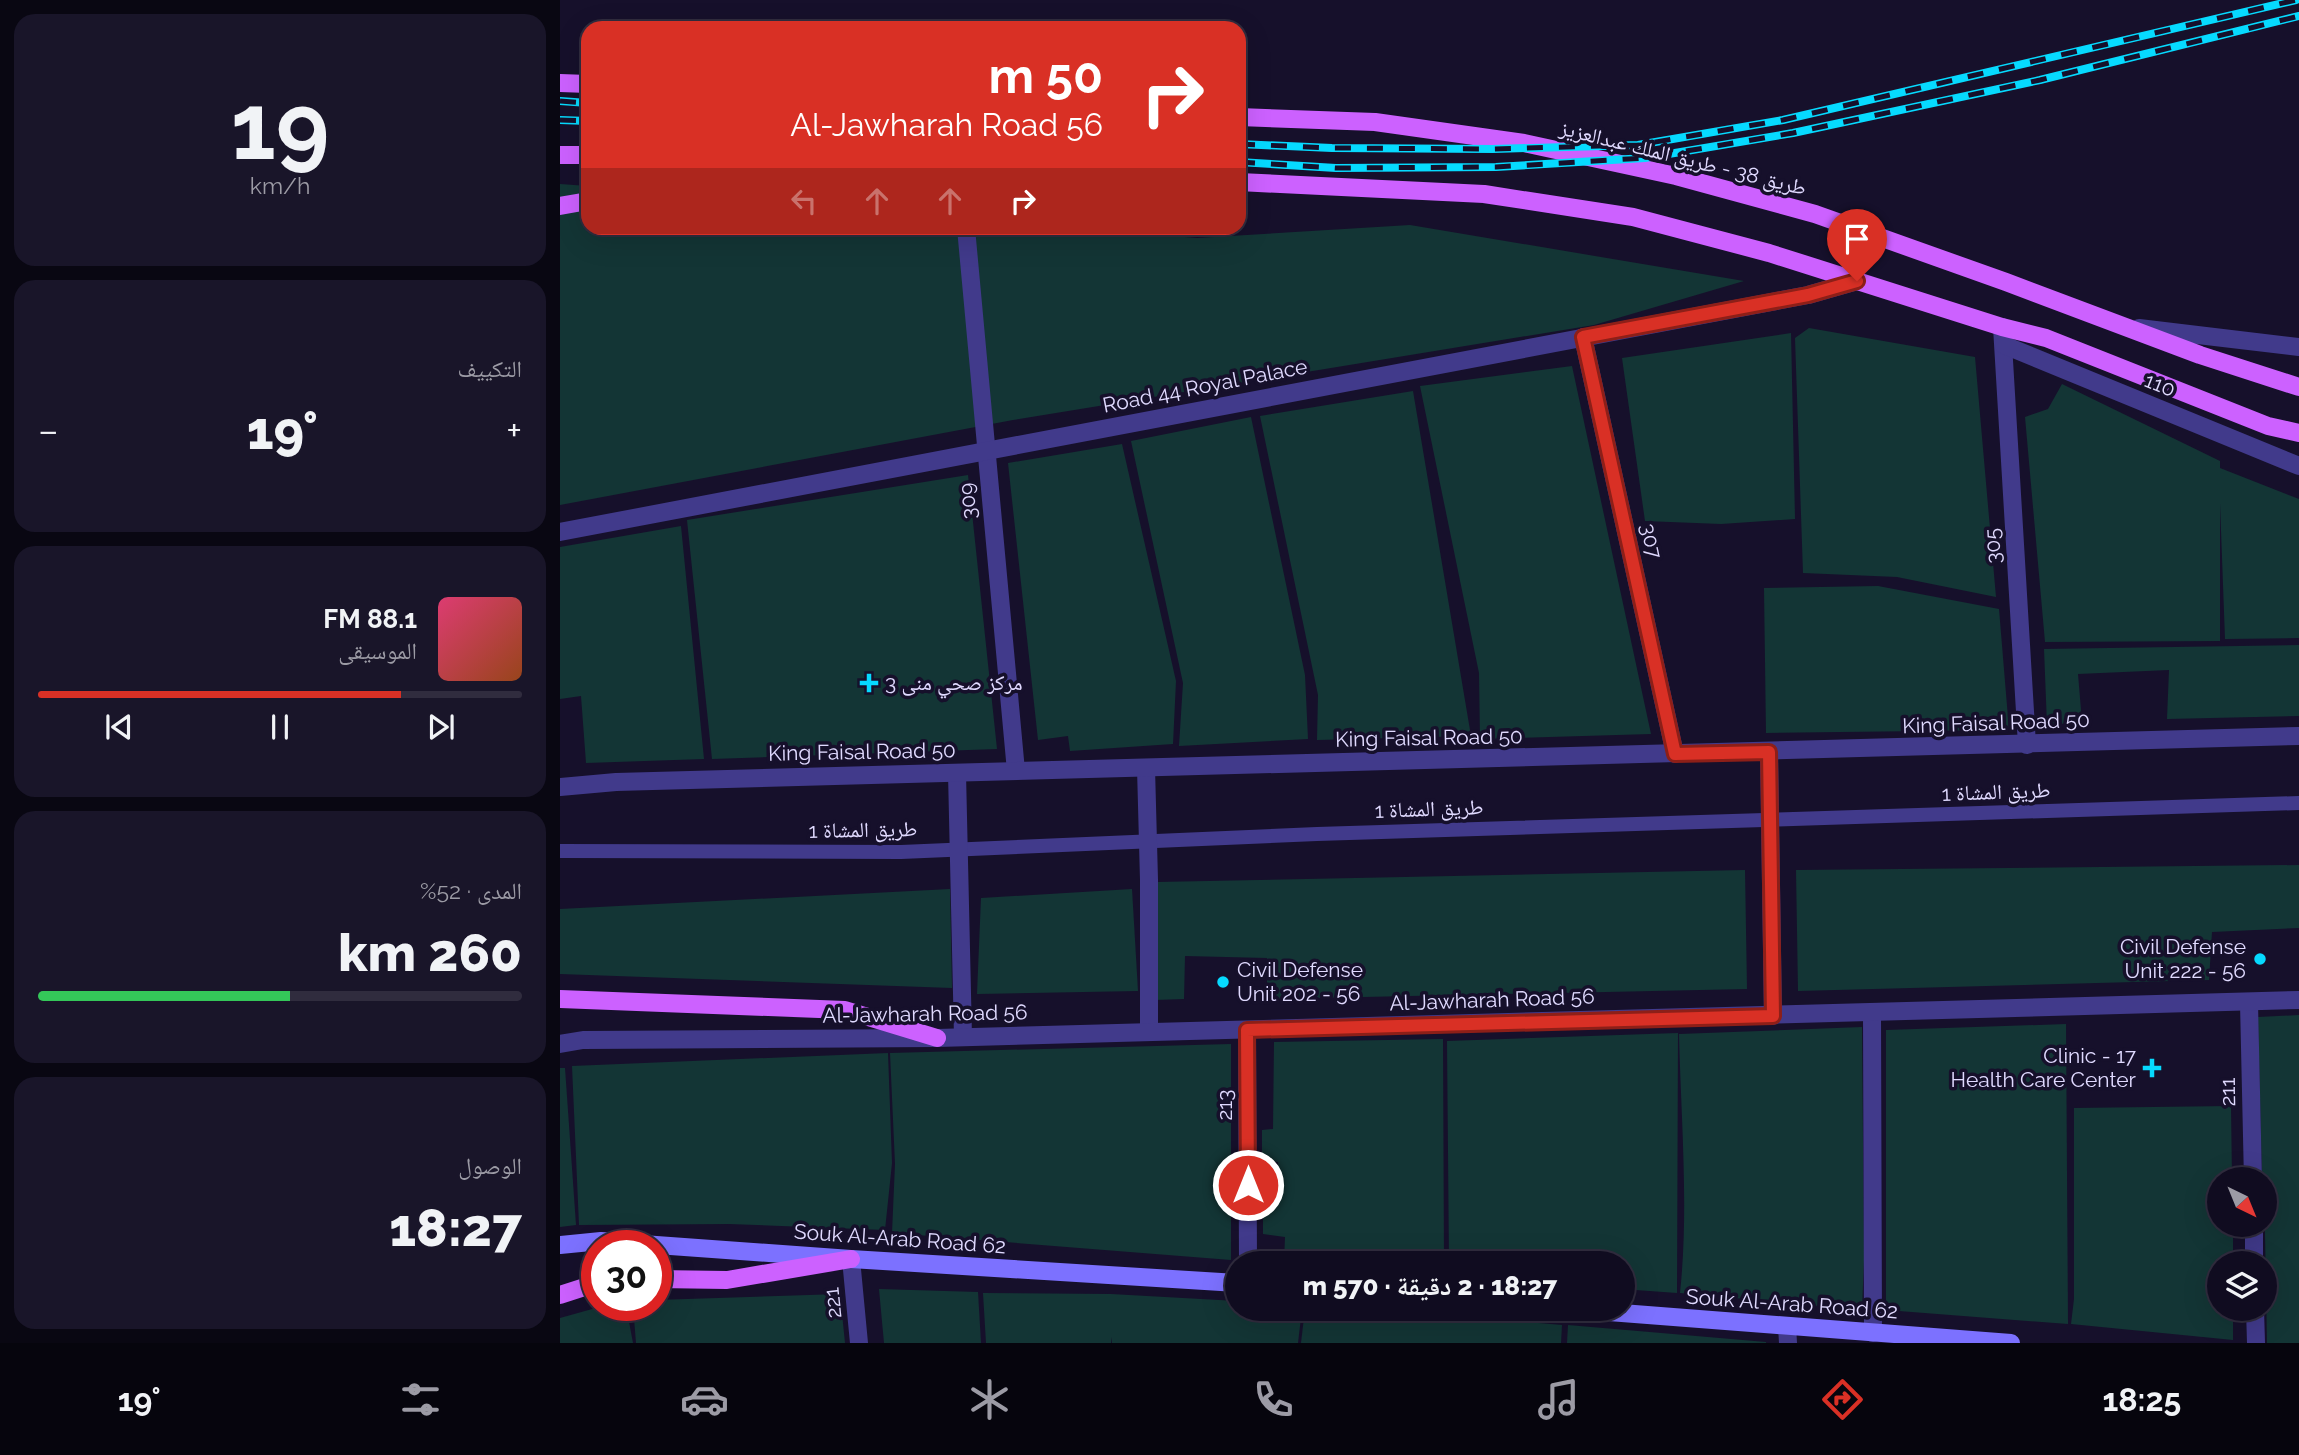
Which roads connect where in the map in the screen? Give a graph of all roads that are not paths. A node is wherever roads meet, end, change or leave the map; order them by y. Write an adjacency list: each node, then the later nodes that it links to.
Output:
1 (560, 83): 2 (main road)
2 (581, 84)
3 (1246, 117): 11 (main road, طريق 38 - طريق الملك عبدالعزيز)
4 (560, 155): 5 (main road)
5 (581, 155)
6 (1246, 182): 10 (main road)
7 (581, 202): 8 (main road)
8 (560, 206)
9 (967, 235): 17 (street, 309)
10 (1857, 281): 12 (main road); 13 (street, Road 44 Royal Palace)
11 (2125, 327): 14 (street); 15 (main road, طريق 38 - طريق الملك عبدالعزيز)
12 (2003, 336): 16 (main road); 18 (street, 110); 21 (street, 305)
13 (1583, 337): 17 (street, Road 44 Royal Palace); 23 (street, 307)
14 (2299, 347)
15 (2299, 387)
16 (2299, 433)
17 (986, 450): 19 (street, Road 44 Royal Palace); 25 (street, 309)
18 (2299, 466)
19 (560, 532)
20 (2299, 736): 21 (street, King Faisal Road 50)
21 (2027, 745): 22 (street, King Faisal Road 50)
22 (1769, 752): 23 (street, King Faisal Road 50); 29 (street)
23 (1675, 754): 24 (street, King Faisal Road 50)
24 (1146, 768): 25 (street, King Faisal Road 50); 30 (street)
25 (1016, 771): 26 (street, King Faisal Road 50)
26 (957, 773): 27 (street, King Faisal Road 50); 31 (street)
27 (560, 787)
28 (2299, 803): 29 (street, طريق المشاة 1)
29 (1772, 820): 30 (street, طريق المشاة 1); 37 (street)
30 (1147, 841): 31 (street, طريق المشاة 1); 39 (street)
31 (960, 849): 32 (street, طريق المشاة 1); 40 (street)
32 (560, 851)
33 (560, 999): 41 (main road)
34 (2299, 1000): 35 (street, Al-Jawharah Road 56)
35 (2249, 1003): 36 (street, Al-Jawharah Road 56); 43 (street, 211)
36 (1872, 1013): 37 (street, Al-Jawharah Road 56); 53 (street)
37 (1773, 1016): 38 (street, Al-Jawharah Road 56)
38 (1247, 1030): 39 (street, Al-Jawharah Road 56); 45 (street, 213)
39 (1149, 1032): 40 (street, Al-Jawharah Road 56)
40 (963, 1037): 41 (street, Al-Jawharah Road 56)
41 (937, 1038): 42 (street, Al-Jawharah Road 56)
42 (560, 1044)
43 (2253, 1167)
44 (560, 1245): 46 (main road, Souk Al-Arab Road 62)
45 (1248, 1251)
46 (851, 1259): 47 (main road); 48 (main road, Souk Al-Arab Road 62); 55 (street, 221)
47 (672, 1279)
48 (1225, 1282)
49 (581, 1288): 50 (main road)
50 (560, 1295)
51 (1635, 1317): 54 (main road, Souk Al-Arab Road 62)
52 (2255, 1321): 57 (street)
53 (1873, 1333): 54 (main road, Souk Al-Arab Road 62); 56 (main road, Souk Al-Arab Road 62)
54 (1788, 1335)
55 (859, 1343)
56 (2011, 1343)
57 (2256, 1343)

